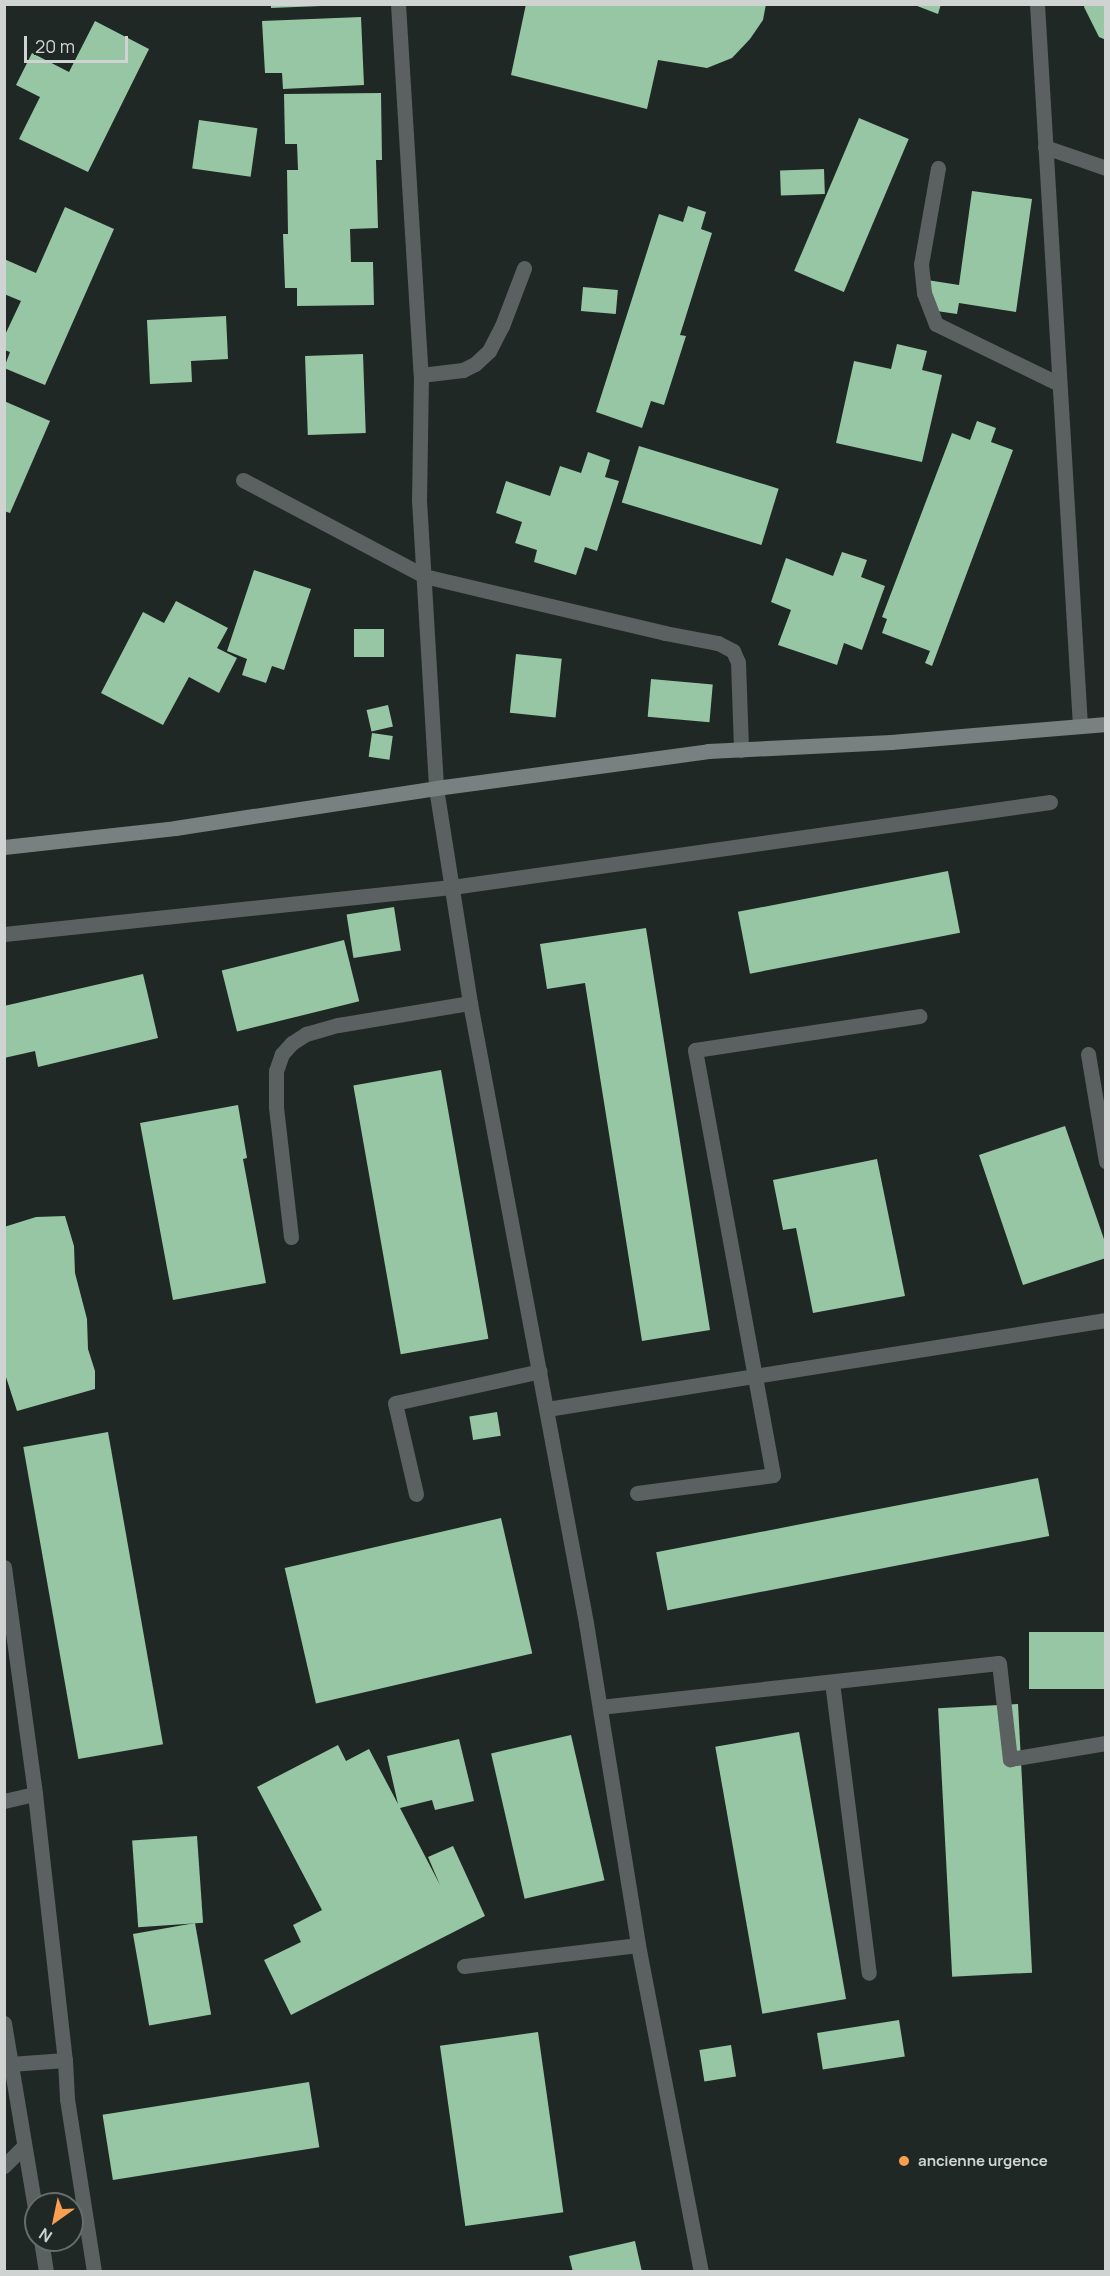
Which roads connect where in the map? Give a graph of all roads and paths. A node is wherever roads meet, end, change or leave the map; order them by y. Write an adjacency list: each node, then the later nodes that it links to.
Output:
1 (398, 4): 7 (street)
2 (1037, 4): 3 (street)
3 (1045, 147): 5 (street); 8 (street)
4 (938, 168): 8 (street)
5 (1106, 168)
6 (524, 268): 7 (street)
7 (421, 375): 10 (street)
8 (1059, 384): 12 (street)
9 (243, 480): 10 (street)
10 (424, 576): 13 (street); 14 (street)
11 (1106, 724): 12 (street)
12 (1080, 726): 13 (street)
13 (741, 750): 14 (street)
14 (436, 788): 16 (street); 17 (street)
15 (1050, 802): 17 (street)
16 (4, 847)
17 (452, 887): 18 (street); 19 (street)
18 (4, 934)
19 (470, 1002): 23 (street); 25 (street)
20 (920, 1016): 26 (street)
21 (1088, 1054): 22 (street)
22 (1106, 1161)
23 (291, 1237)
24 (1106, 1320): 26 (street)
25 (540, 1371): 27 (street); 29 (street)
26 (756, 1376): 27 (street); 28 (street)
27 (547, 1409): 32 (street)
28 (636, 1493)
29 (416, 1494)
30 (4, 1567): 34 (street)
31 (832, 1682): 32 (street); 33 (street); 38 (street)
32 (600, 1707): 36 (street)
33 (1106, 1743)
34 (35, 1794): 35 (street); 40 (street)
35 (4, 1801)
36 (638, 1945): 37 (street); 48 (street)
37 (464, 1966)
38 (869, 1973)
39 (4, 2024): 41 (street)
40 (65, 2060): 41 (street); 47 (street)
41 (10, 2064): 42 (street)
42 (24, 2146): 43 (street); 44 (street)
43 (4, 2166)
44 (32, 2192)
45 (43, 2252): 46 (street)
46 (46, 2271)
47 (94, 2271)
48 (700, 2271)

